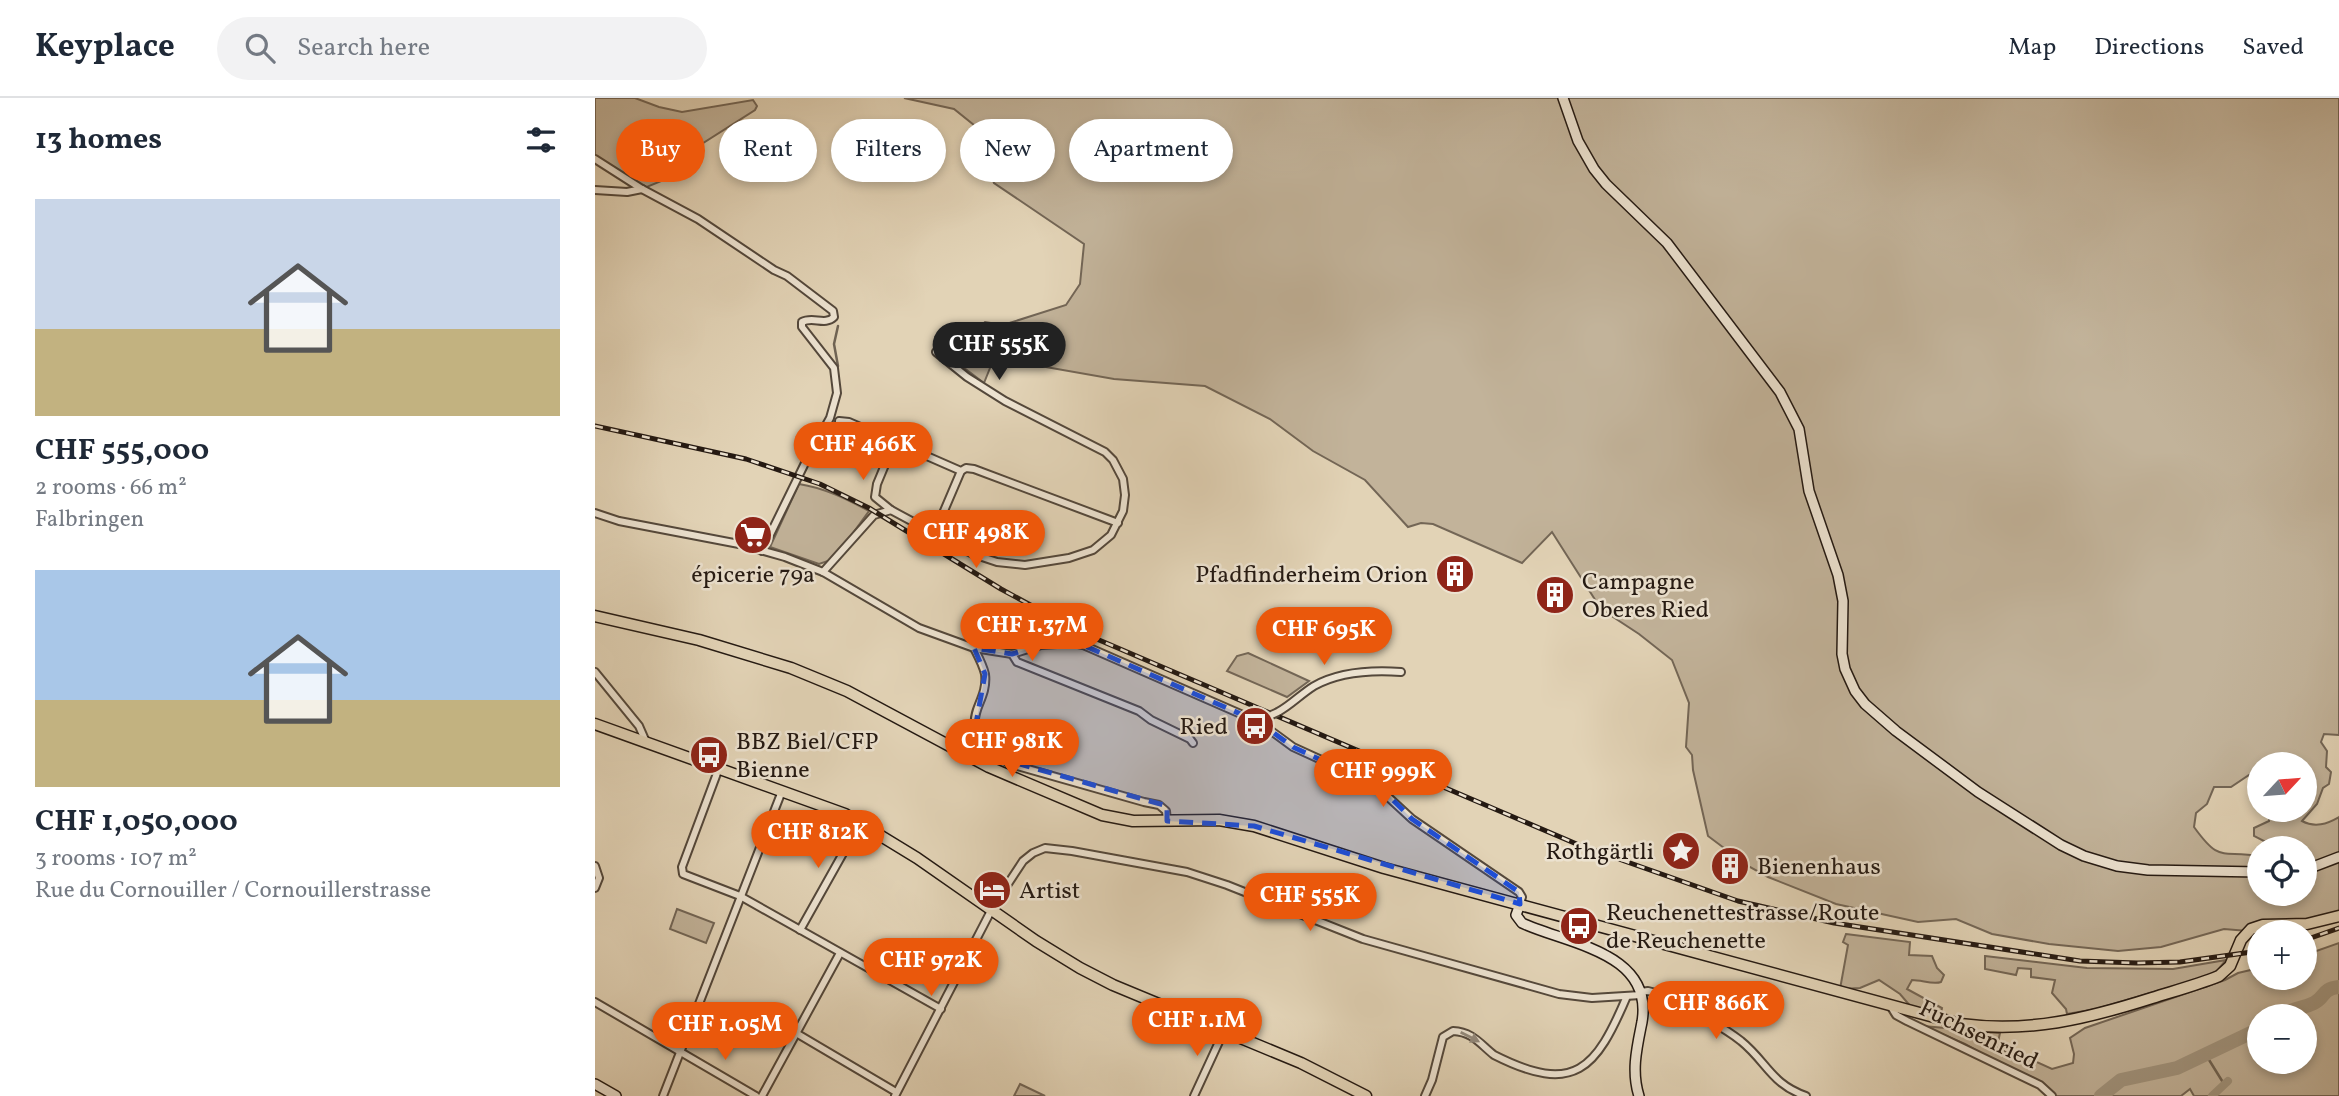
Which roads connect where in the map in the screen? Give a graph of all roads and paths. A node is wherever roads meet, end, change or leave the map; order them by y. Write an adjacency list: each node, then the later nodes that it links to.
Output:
1 (1563, 98): 33 (street)
2 (595, 159): 3 (street)
3 (642, 189): 4 (street); 15 (street)
4 (595, 190)
5 (936, 352): 13 (street)
6 (839, 421): 7 (street)
7 (894, 443): 8 (street); 9 (street)
8 (961, 471): 13 (street); 14 (street)
9 (875, 497): 10 (street); 12 (street)
10 (891, 510): 12 (street); 14 (street)
11 (595, 513): 15 (street)
12 (874, 515): 16 (street)
13 (1118, 523): 14 (street)
14 (935, 532)
15 (762, 551): 16 (street)
16 (823, 572): 18 (street)
17 (595, 616): 28 (main road)
18 (974, 648): 19 (street); 28 (street)
19 (1011, 654): 22 (street); 25 (street)
20 (595, 672): 24 (street)
21 (1401, 672): 22 (street, bridge)
22 (1259, 722): 36 (street)
23 (595, 724): 24 (main road)
24 (646, 742): 26 (main road)
25 (1193, 743)
26 (719, 768): 27 (main road); 35 (street)
27 (782, 790): 29 (main road); 35 (street)
28 (1167, 821): 36 (main road)
29 (860, 822): 37 (main road); 39 (street)
30 (2339, 857): 31 (street)
31 (2317, 865)
32 (595, 866): 34 (street)
33 (2247, 872)
34 (595, 888)
35 (740, 896): 39 (street); 48 (street)
36 (1520, 904): 41 (street); 44 (main road)
37 (992, 910): 42 (street); 45 (street); 46 (main road)
38 (2339, 916): 44 (main road)
39 (800, 930): 40 (street)
40 (840, 953): 45 (street); 47 (street)
41 (1641, 993): 42 (street); 52 (street); 62 (street)
42 (1627, 996): 49 (street)
43 (595, 1002): 48 (street)
44 (1891, 1007): 64 (street, Fuchsenried)
45 (941, 1009): 53 (street)
46 (1224, 1031): 59 (street); 60 (main road)
47 (796, 1033): 53 (street); 58 (street)
48 (680, 1052): 56 (street); 57 (street)
49 (1575, 1080)
50 (1536, 1081): 61 (street, one-way to 50)
51 (595, 1084): 55 (street)
52 (1783, 1086): 54 (street); 63 (street)
53 (896, 1094)
54 (1782, 1095)
55 (615, 1096)
56 (663, 1096)
57 (756, 1096)
58 (762, 1096)
59 (1194, 1096)
60 (1366, 1096)
61 (1425, 1096)
62 (1639, 1096)
63 (1806, 1096)
64 (2052, 1096)

